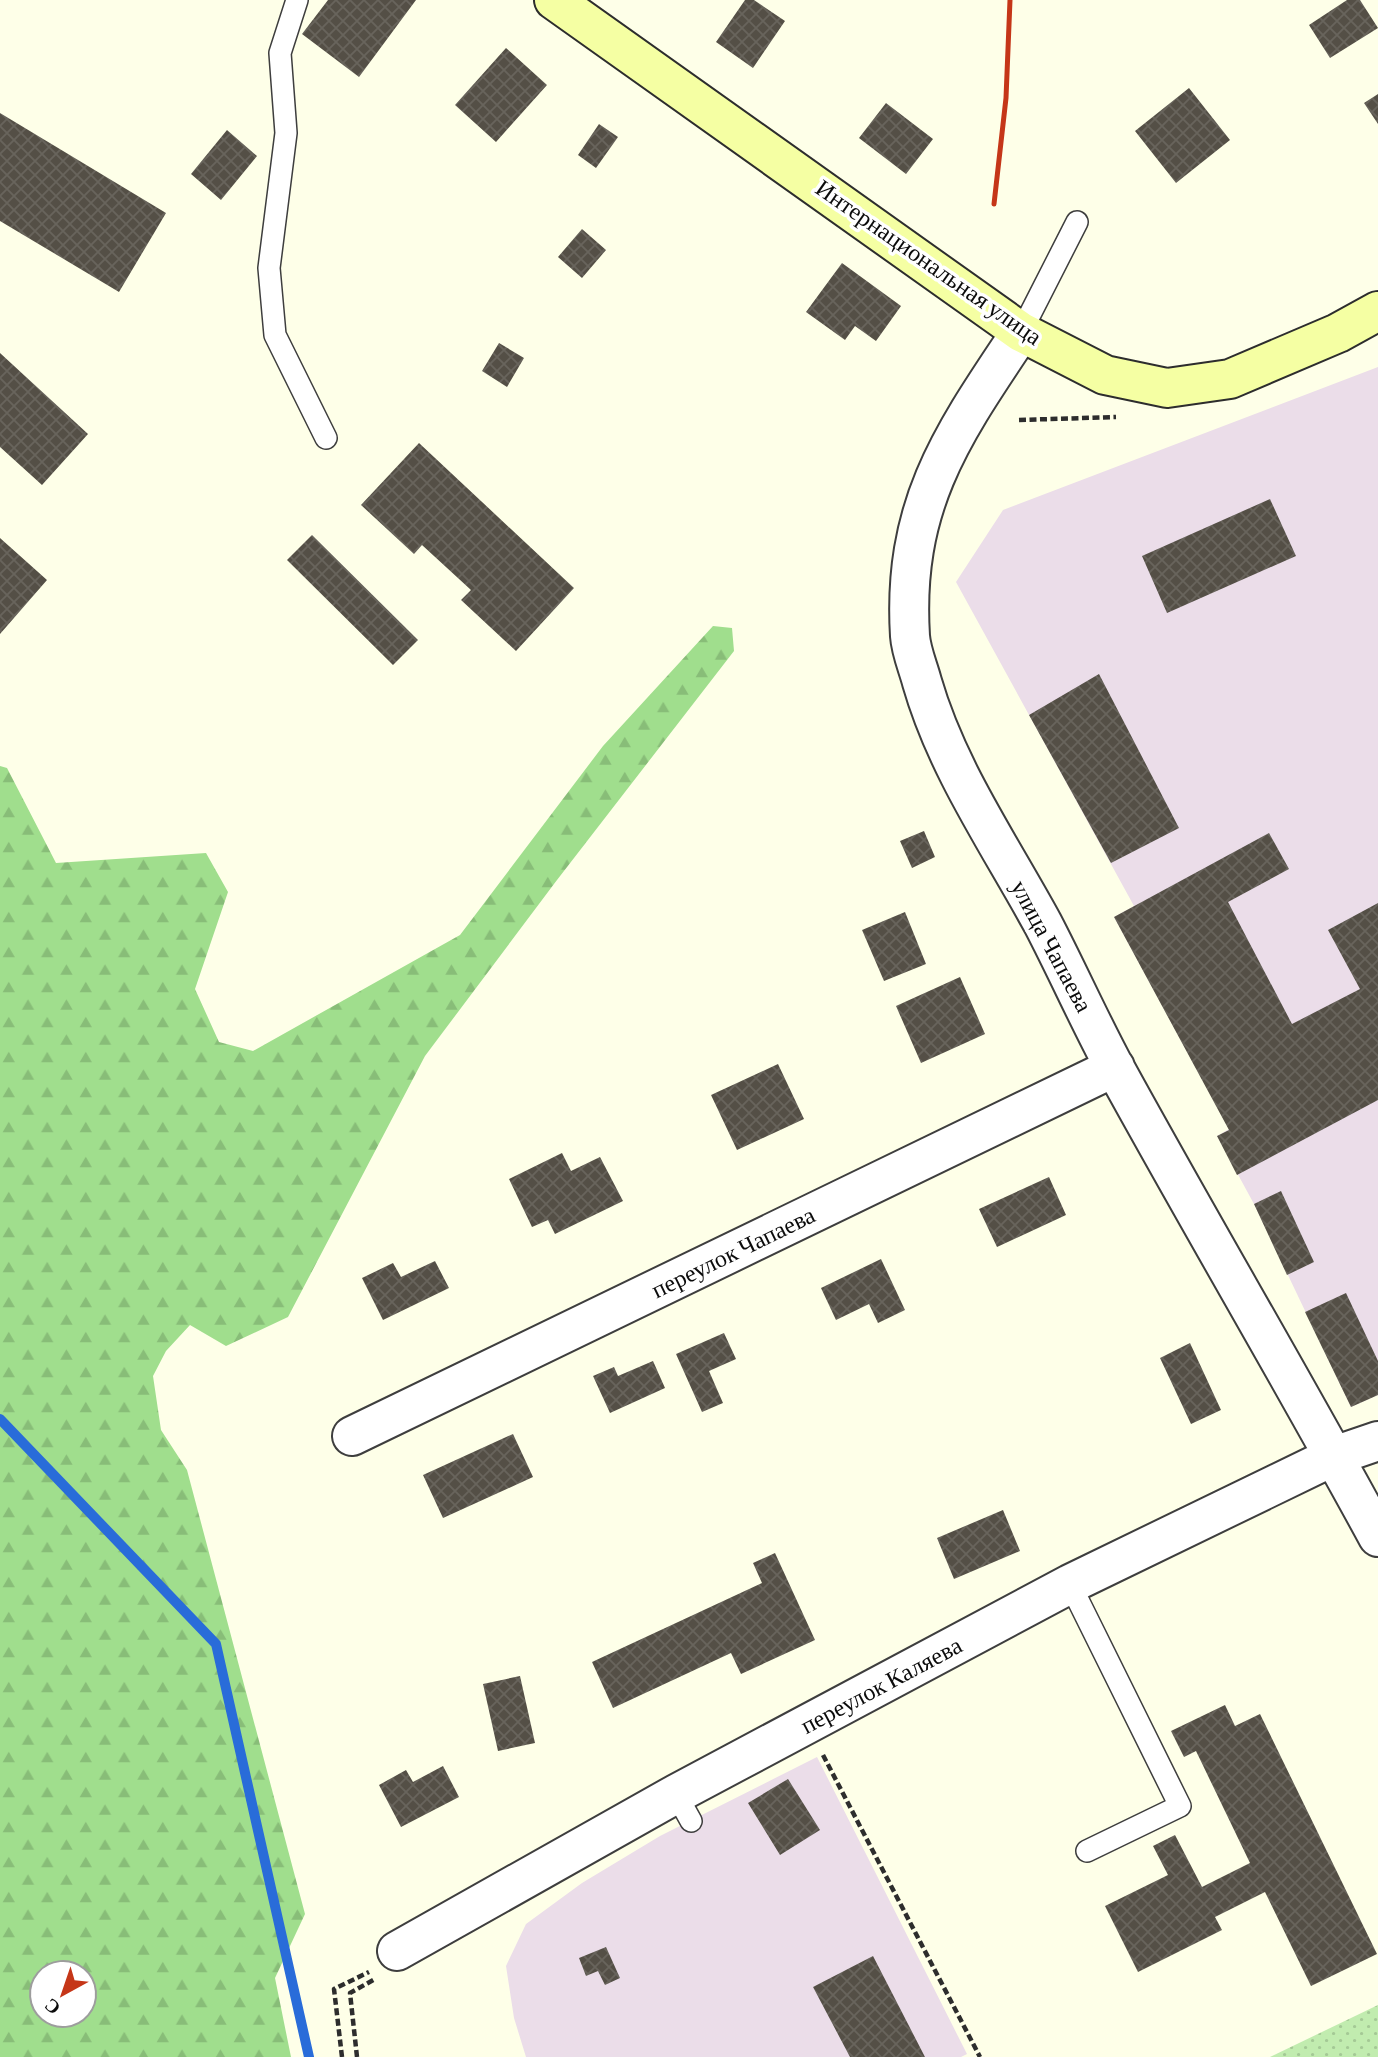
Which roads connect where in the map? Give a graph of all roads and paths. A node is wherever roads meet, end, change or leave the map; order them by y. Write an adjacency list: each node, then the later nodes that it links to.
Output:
1 (554, 0): 5 (main road, Интернациональная улица)
2 (293, 1): 6 (lane)
3 (1077, 222): 5 (lane)
4 (1378, 311): 5 (main road, Интернациональная улица)
5 (1021, 332): 7 (street, улица Чапаева)
6 (326, 438)
7 (1115, 1068): 8 (street, переулок Чапаева); 10 (street, улица Чапаева)
8 (352, 1436)
9 (1378, 1441): 10 (street, переулок Каляева)
10 (1334, 1456): 11 (street, улица Чапаева); 12 (street, переулок Каляева)
11 (1378, 1537)
12 (1070, 1584): 14 (lane); 15 (street, переулок Каляева)
13 (822, 1754): 18 (path)
14 (1087, 1851)
15 (386, 1964): 16 (path); 17 (path)
16 (342, 2057)
17 (356, 2057)
18 (980, 2057)

